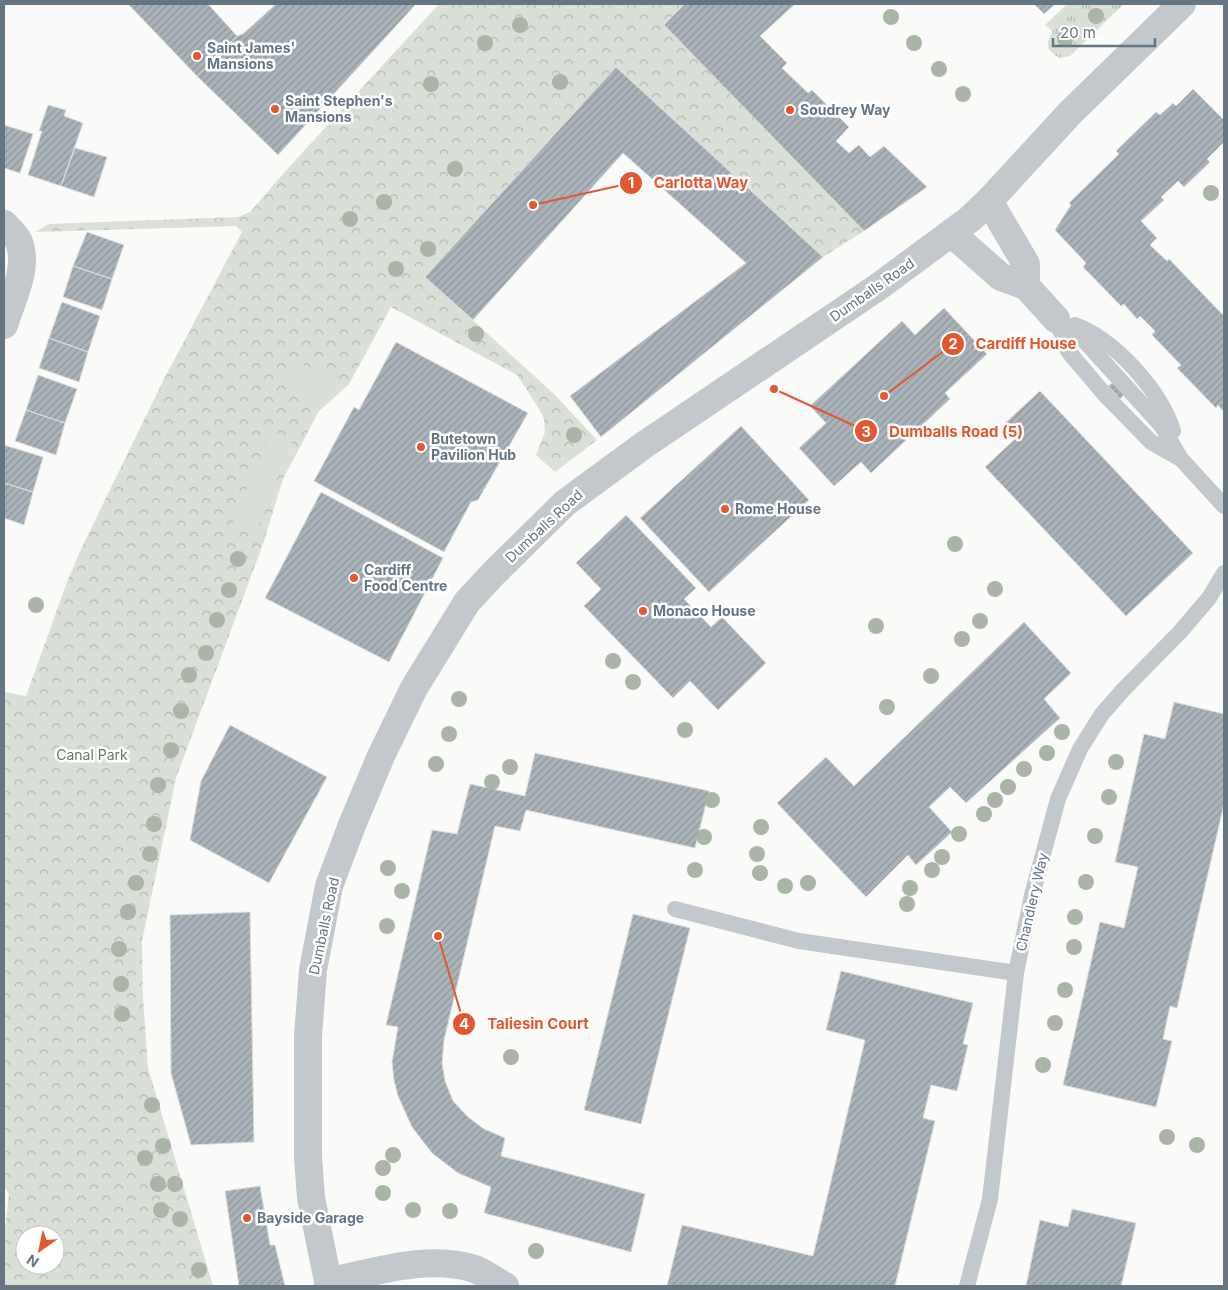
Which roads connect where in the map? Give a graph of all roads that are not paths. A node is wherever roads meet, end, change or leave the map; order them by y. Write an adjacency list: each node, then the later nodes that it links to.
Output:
1 (1182, 4): 2 (street, Dumballs Road)
2 (989, 201): 4 (street, Dumballs Road); 5 (street)
3 (4, 224): 7 (street)
4 (951, 234): 5 (street); 13 (street, Dumballs Road)
5 (1026, 286): 6 (street)
6 (1056, 319): 8 (lane); 8 (lane)
7 (4, 325)
8 (1181, 459): 9 (lane)
9 (1224, 506)
10 (1224, 573): 12 (lane, Chandlery Way)
11 (676, 909): 12 (lane)
12 (1016, 973): 15 (lane, Chandlery Way)
13 (328, 1284): 14 (street)
14 (505, 1286)
15 (967, 1286)

